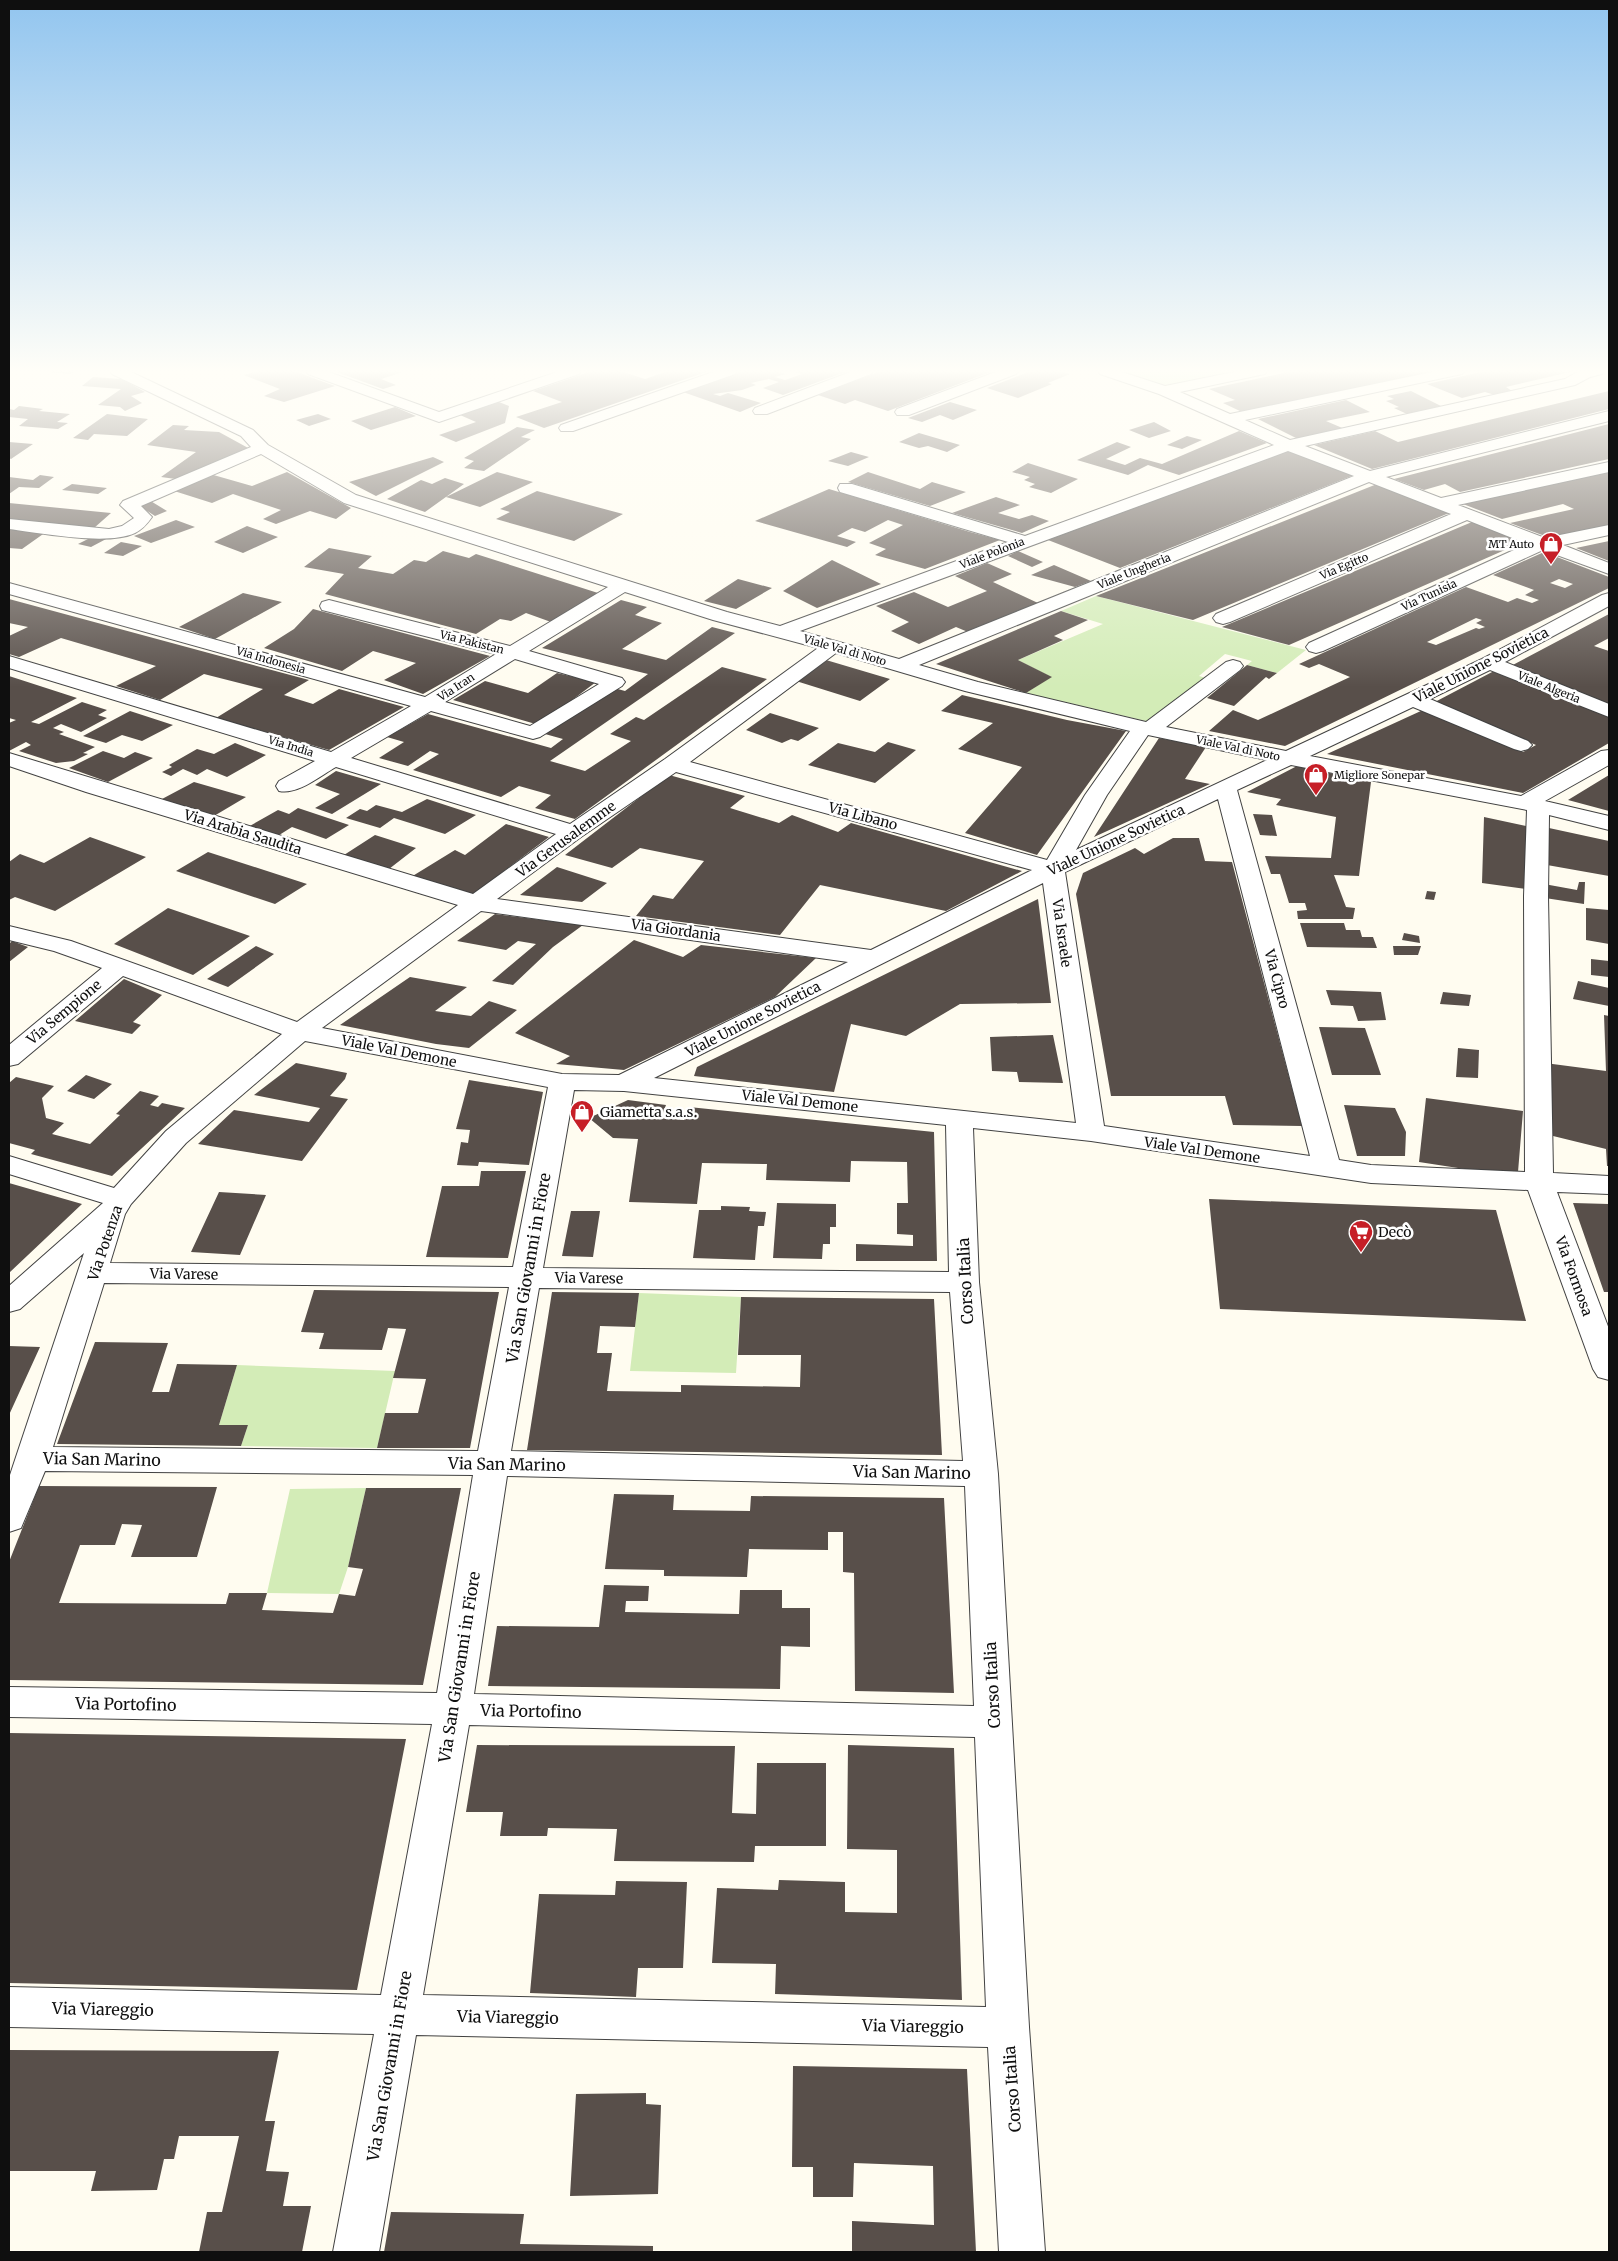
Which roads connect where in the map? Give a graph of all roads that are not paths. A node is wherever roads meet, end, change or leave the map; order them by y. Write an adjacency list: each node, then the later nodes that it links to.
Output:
1 (195, 477): 10 (street)
2 (311, 477): 15 (street, Viale Val di Noto)
3 (1201, 477): 12 (street, Viale Polonia)
4 (1368, 477): 26 (street, Viale Ungheria)
5 (1370, 477): 8 (street)
6 (1565, 477): 8 (street)
7 (846, 488): 12 (street)
8 (1441, 503): 9 (street)
9 (1466, 514): 13 (street); 19 (street, Via Egitto)
10 (9, 524)
11 (1609, 530): 13 (street, Via Tunisia)
12 (1023, 541): 20 (street, Viale Polonia)
13 (1541, 544): 14 (street); 22 (street, Via Tunisia)
14 (1609, 569)
15 (624, 586): 20 (street, Viale Val di Noto); 23 (street, Via Iran)
16 (9, 588): 29 (street, Via Indonesia)
17 (1609, 599): 25 (street, Viale Unione Sovietica)
18 (329, 606): 23 (street, Via Pakistan)
19 (1222, 618)
20 (782, 632): 21 (street, Viale Val di Noto)
21 (833, 646): 26 (street, Viale Val di Noto); 38 (street, Via Gerusalemme)
22 (1316, 647)
23 (511, 652): 29 (street, Via Iran); 32 (street, Via Pakistan)
24 (9, 662): 37 (street, Via India)
25 (1489, 663): 28 (street, Viale Unione Sovietica); 30 (street, Viale Algeria)
26 (900, 666): 31 (street, Viale Val di Noto)
27 (1234, 666): 31 (street)
28 (1413, 700): 33 (street); 35 (street, Viale Unione Sovietica)
29 (428, 705): 32 (street, Via Indonesia); 37 (street, Via Iran)
30 (1609, 711)
31 (1147, 728): 35 (street, Viale Val di Noto); 44 (street)
32 (533, 733)
33 (1521, 745)
34 (1609, 756): 41 (street)
35 (1289, 758): 40 (street, Viale Unione Sovietica); 41 (street, Viale Val di Noto)
36 (9, 759): 45 (street, Via Arabia Saudita)
37 (336, 759): 39 (street, Via Iran); 43 (street, Via India)
38 (673, 764): 43 (street, Via Gerusalemme); 44 (street, Via Libano)
39 (287, 786)
40 (1226, 789): 44 (street, Viale Unione Sovietica); 56 (street, Via Cipro)
41 (1532, 804): 42 (street, Viale Val di Noto); 57 (street, Via Formosa)
42 (1609, 823)
43 (573, 832): 45 (street, Via Gerusalemme)
44 (1054, 869): 47 (street, Viale Unione Sovietica); 54 (street, Via Israele)
45 (478, 903): 47 (street, Via Giordania); 49 (street, Via Gerusalemme)
46 (9, 933): 48 (street, Viale Val Demone)
47 (875, 958): 52 (street, Viale Unione Sovietica)
48 (120, 966): 49 (street, Viale Val Demone); 50 (street, Via Sempione)
49 (300, 1032): 51 (street, Viale Val Demone); 59 (street, Via Potenza)
50 (9, 1058)
51 (562, 1082): 52 (street, Viale Val Demone); 61 (street, Via San Giovanni in Fiore)
52 (624, 1083): 53 (street, Viale Val Demone)
53 (959, 1118): 54 (street, Viale Val Demone); 62 (street, Corso Italia)
54 (1090, 1133): 56 (street, Viale Val Demone)
55 (9, 1165): 59 (street)
56 (1327, 1168): 57 (street, Viale Val Demone)
57 (1539, 1182): 58 (street, Viale Val Demone); 64 (street, Via Formosa)
58 (1609, 1185)
59 (116, 1207): 60 (street, Via Potenza); 63 (street)
60 (94, 1273): 61 (street, Via Varese); 65 (street, Via Potenza)
61 (526, 1278): 62 (street, Via Varese); 66 (street, Via San Giovanni in Fiore)
62 (964, 1282): 67 (street, Corso Italia)
63 (9, 1302)
64 (1609, 1369)
65 (33, 1459): 66 (street, Via San Marino); 68 (street, Via Potenza)
66 (492, 1463): 67 (street, Via San Marino); 70 (street, Via San Giovanni in Fiore)
67 (981, 1474): 71 (street, Corso Italia)
68 (9, 1519)
69 (9, 1702): 70 (street, Via Portofino)
70 (454, 1709): 71 (street, Via Portofino); 73 (street, Via San Giovanni in Fiore)
71 (993, 1722): 74 (street, Corso Italia)
72 (9, 2007): 73 (street, Via Viareggio)
73 (398, 2015): 74 (street, Via Viareggio); 75 (street, Via San Giovanni in Fiore)
74 (1008, 2027): 76 (street, Corso Italia)
75 (356, 2252)
76 (1022, 2252)

